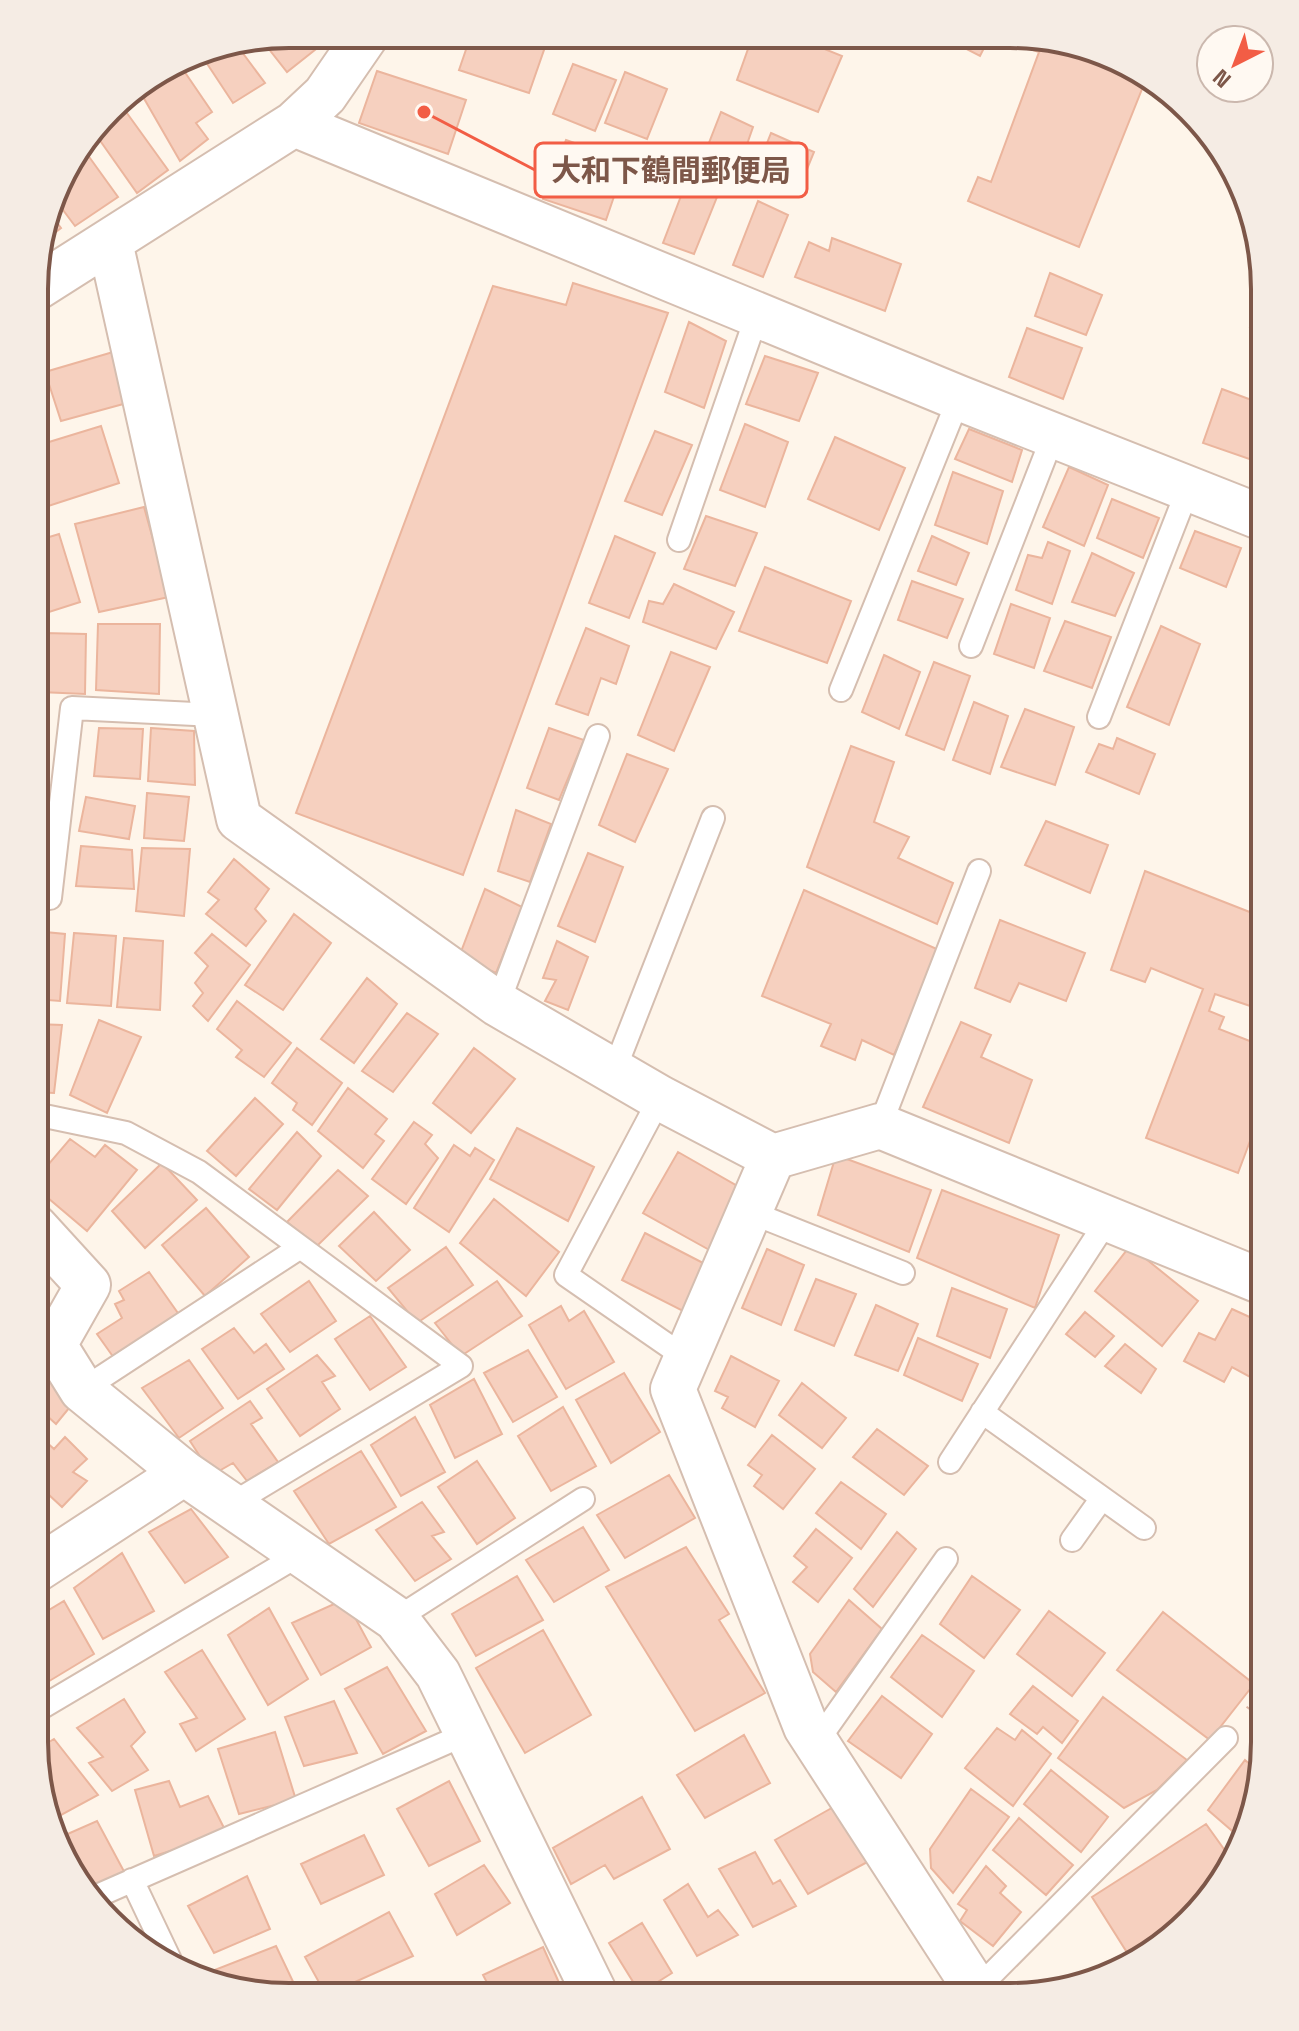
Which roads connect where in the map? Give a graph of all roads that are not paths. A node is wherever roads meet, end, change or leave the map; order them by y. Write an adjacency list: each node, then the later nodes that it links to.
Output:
1 (357, 48): 2 (street)
2 (294, 124): 3 (street); 5 (street)
3 (110, 242): 4 (street); 13 (street)
4 (49, 280)
5 (757, 315): 6 (street); 10 (lane)
6 (959, 398): 7 (street); 12 (lane)
7 (1053, 436): 8 (street); 11 (lane)
8 (1188, 489): 9 (street); 14 (lane)
9 (1251, 513)
10 (679, 540)
11 (971, 646)
12 (841, 690)
13 (215, 715): 18 (lane); 19 (street)
14 (1099, 717)
15 (598, 736): 19 (lane)
16 (713, 818): 20 (lane)
17 (979, 871): 23 (lane)
18 (48, 898)
19 (498, 1004): 20 (street)
20 (614, 1071): 21 (street)
21 (660, 1098): 24 (street); 31 (lane)
22 (48, 1117): 28 (lane)
23 (880, 1126): 24 (street); 26 (street)
24 (773, 1157): 25 (street)
25 (750, 1212): 29 (lane); 31 (street)
26 (1108, 1219): 30 (street); 33 (lane)
27 (48, 1241): 32 (street)
28 (299, 1248): 32 (lane); 38 (lane)
29 (903, 1273)
30 (1250, 1277)
31 (686, 1358): 48 (street)
32 (82, 1390): 35 (street)
33 (982, 1412): 34 (lane); 36 (lane)
34 (950, 1462)
35 (184, 1473): 38 (street); 43 (street)
36 (1102, 1498): 39 (lane); 40 (lane)
37 (583, 1499): 44 (lane)
38 (230, 1505): 41 (street)
39 (1144, 1528)
40 (1072, 1540)
41 (299, 1555): 44 (street); 45 (lane)
42 (946, 1559): 48 (lane)
43 (48, 1562)
44 (396, 1619): 46 (street)
45 (48, 1704)
46 (466, 1734): 49 (lane); 52 (street)
47 (1226, 1738): 54 (lane)
48 (816, 1743): 53 (street)
49 (132, 1880): 50 (lane); 51 (lane)
50 (102, 1894)
51 (165, 1949)
52 (590, 1983)
53 (972, 1983)
54 (988, 1983)

